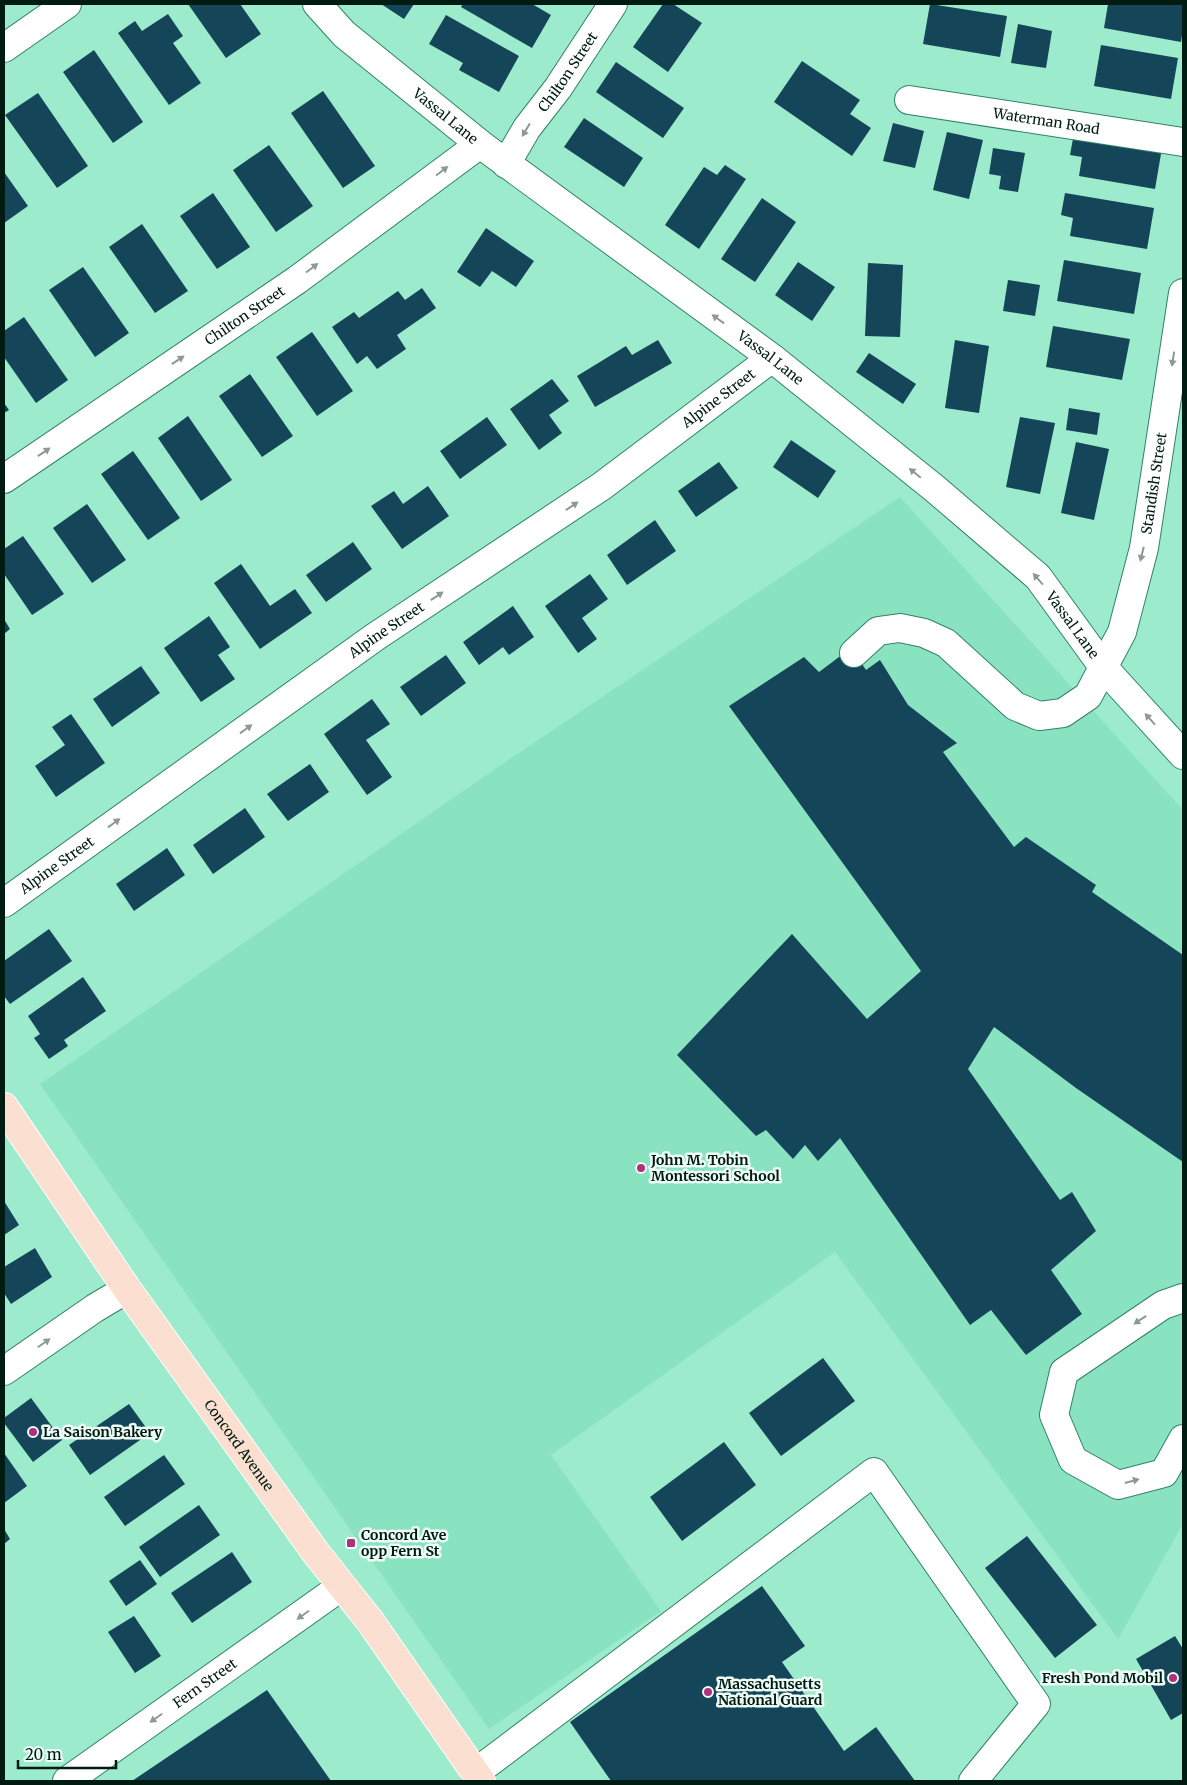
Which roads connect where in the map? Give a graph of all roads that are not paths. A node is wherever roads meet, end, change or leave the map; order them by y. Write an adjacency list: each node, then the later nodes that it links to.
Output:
1 (67, 4): 4 (street)
2 (317, 4): 7 (street, Vassal Lane)
3 (613, 4): 8 (street, Chilton Street, one-way to 8)
4 (4, 48)
5 (909, 100): 6 (street, Waterman Road)
6 (1183, 142)
7 (480, 144): 8 (street, Vassal Lane); 11 (street, Chilton Street, one-way to 7)
8 (506, 164): 10 (street, Vassal Lane, one-way to 8)
9 (1183, 293): 13 (street, Standish Street, one-way to 13)
10 (772, 358): 13 (street, Vassal Lane, one-way to 10); 15 (street, Alpine Street, one-way to 10)
11 (4, 479)
12 (854, 653): 13 (street, Standish Street)
13 (1104, 668): 14 (street, Vassal Lane, one-way to 13)
14 (1183, 755)
15 (4, 903)
16 (4, 1107): 17 (main road, Concord Avenue)
17 (127, 1289): 19 (street, one-way to 17); 21 (main road, Concord Avenue)
18 (1183, 1298): 20 (street, one-way to 20)
19 (4, 1371)
20 (1183, 1440)
21 (342, 1586): 22 (main road, Concord Avenue); 23 (street, Fern Street, one-way to 23)
22 (478, 1777): 24 (street)
23 (67, 1781)
24 (973, 1781)

